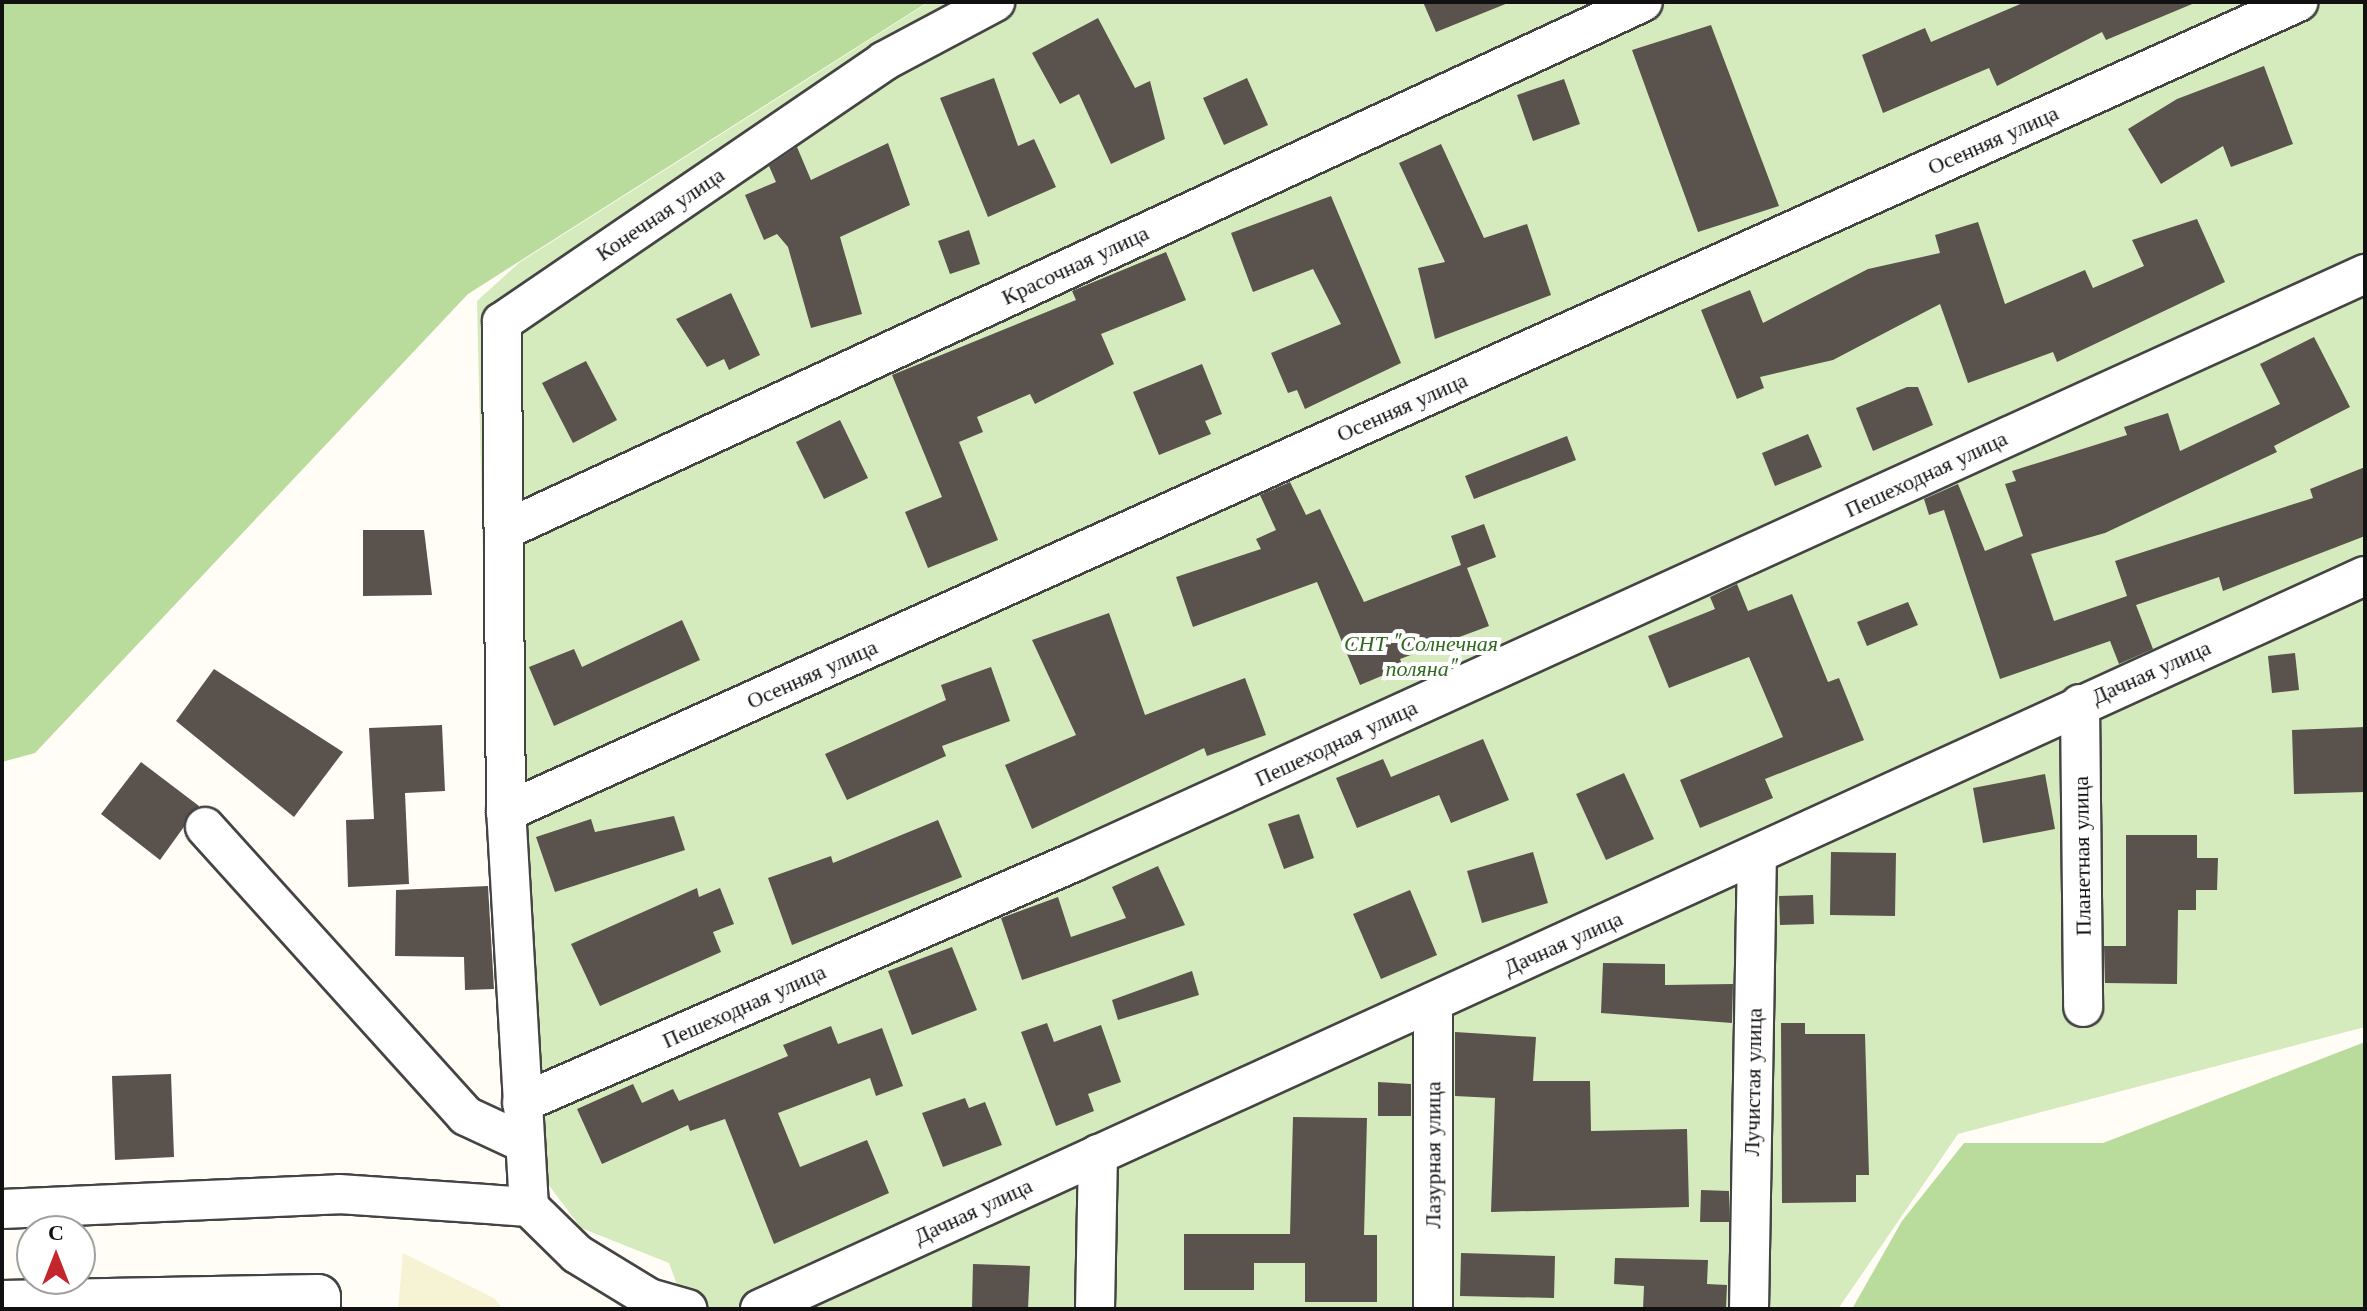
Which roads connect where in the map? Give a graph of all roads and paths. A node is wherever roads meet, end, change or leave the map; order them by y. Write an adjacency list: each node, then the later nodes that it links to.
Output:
1 (995, 2): 5 (street, Конечная улица)
2 (1643, 2): 5 (street, Красочная улица)
3 (2298, 2): 8 (street, Осенняя улица)
4 (2365, 274): 13 (street, Пешеходная улица)
5 (507, 529): 8 (street)
6 (2365, 576): 7 (street, Дачная улица)
7 (2080, 704): 10 (street, Дачная улица); 12 (street, Планетная улица)
8 (506, 812): 13 (street)
9 (205, 827): 14 (street)
10 (1757, 856): 11 (street, Дачная улица); 24 (street, Лучистая улица)
11 (1433, 1002): 15 (street, Дачная улица); 23 (street, Лазурная улица)
12 (2083, 1007)
13 (522, 1103): 14 (street)
14 (524, 1143): 16 (street)
15 (1098, 1154): 21 (street, Дачная улица); 22 (street)
16 (529, 1207): 17 (street); 20 (street)
17 (2, 1209)
18 (2, 1303): 19 (street)
19 (318, 1309)
20 (687, 1309)
21 (760, 1309)
22 (1095, 1309)
23 (1433, 1309)
24 (1749, 1309)

